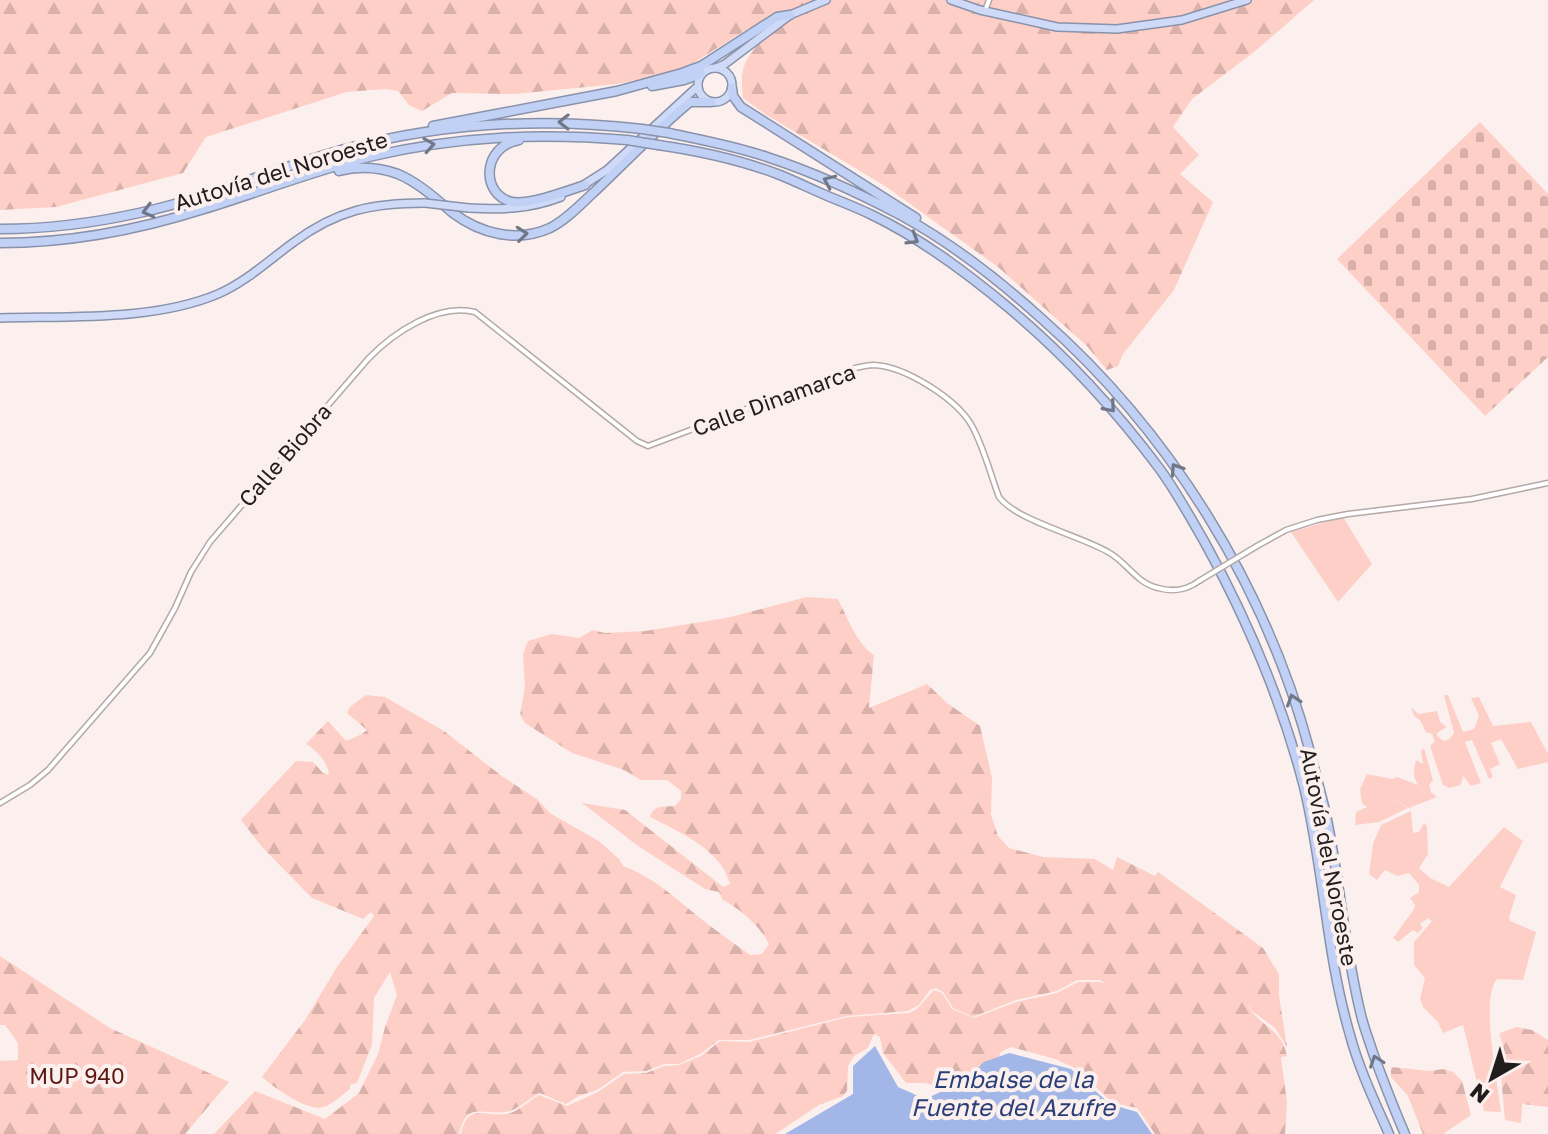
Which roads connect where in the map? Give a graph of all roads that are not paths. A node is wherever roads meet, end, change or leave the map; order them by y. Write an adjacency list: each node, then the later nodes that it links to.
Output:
1 (826, 0): 6 (highway)
2 (951, 0): 5 (highway)
3 (989, 0): 5 (street)
4 (1247, 0): 5 (highway)
5 (985, 11)
6 (790, 15): 7 (highway); 12 (highway)
7 (741, 52): 8 (highway); 10 (highway)
8 (716, 68): 9 (highway); 10 (highway)
9 (701, 74): 11 (highway); 12 (highway)
10 (732, 84): 13 (highway); 22 (highway)
11 (697, 87): 13 (highway); 14 (highway)
12 (617, 91): 16 (highway)
13 (707, 100): 14 (highway); 18 (highway, one-way to 13)
14 (673, 111): 17 (highway)
15 (626, 142): 17 (highway); 18 (highway, Autovía del Noroeste, one-way to 15); 26 (highway, Autovía del Noroeste, one-way to 26, bridge)
16 (234, 184): 19 (highway, Autovía del Noroeste, one-way to 19); 22 (highway, Autovía del Noroeste, one-way to 16, bridge)
17 (585, 185): 21 (highway, bridge)
18 (203, 210): 20 (highway, Autovía del Noroeste)
19 (0, 229)
20 (0, 243)
21 (0, 318)
22 (1054, 329): 27 (highway, Autovía del Noroeste, one-way to 22)
23 (637, 441): 24 (street, Calle Dinamarca, bridge); 25 (street, Calle Biobra)
24 (1548, 483)
25 (0, 803)
26 (1389, 1134)
27 (1405, 1134)

